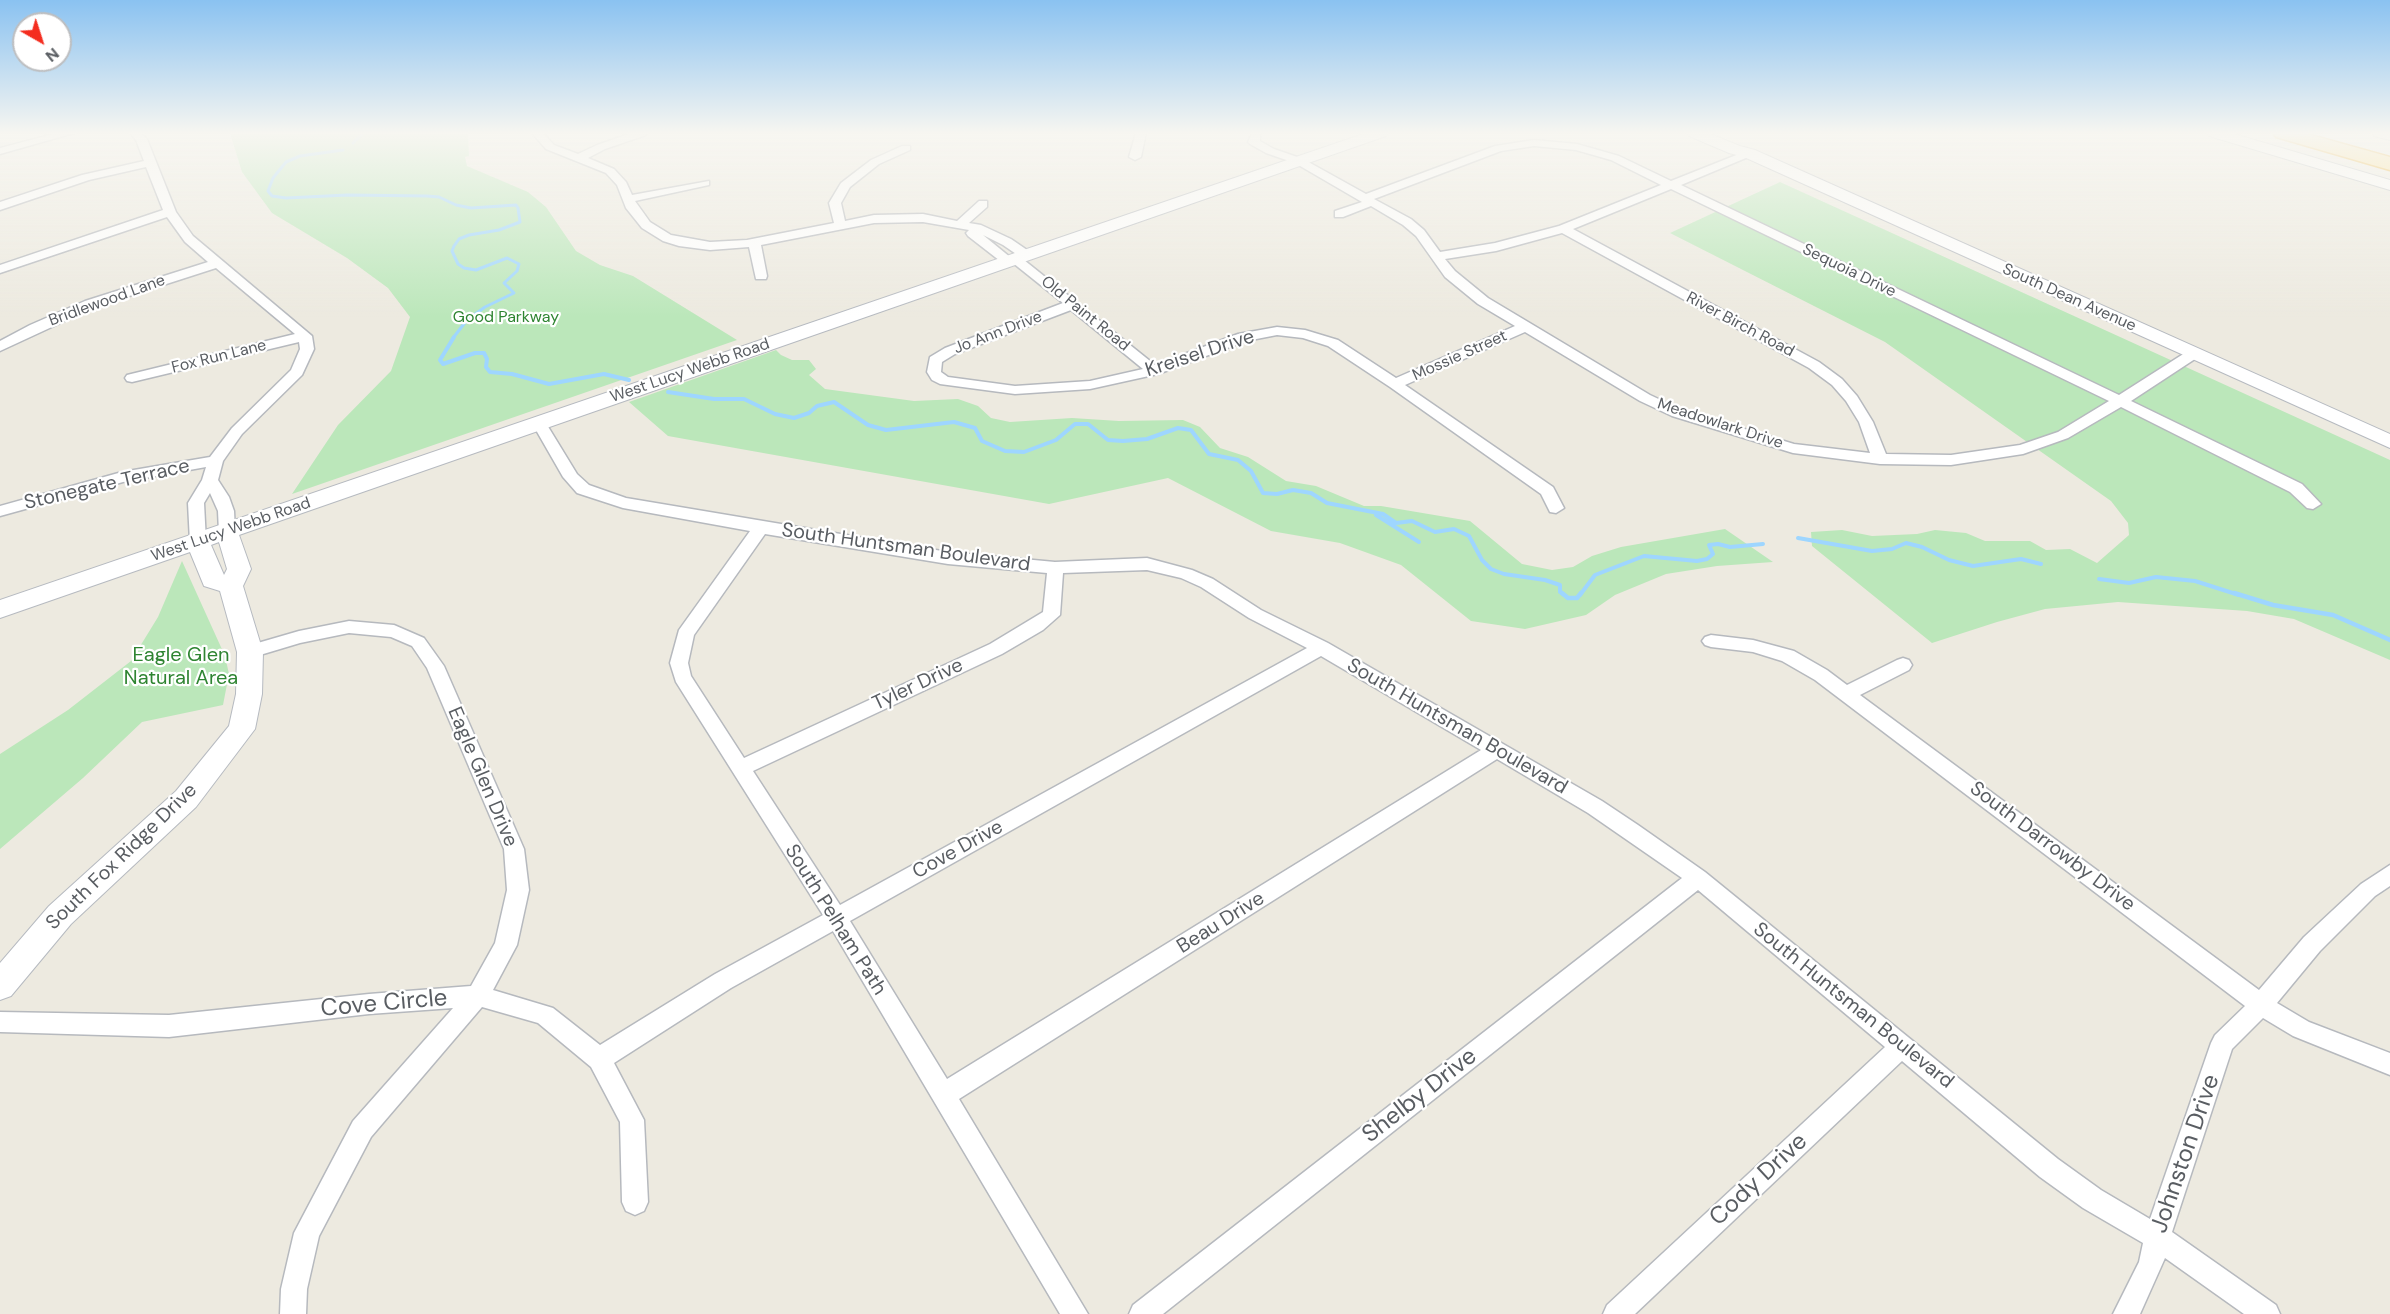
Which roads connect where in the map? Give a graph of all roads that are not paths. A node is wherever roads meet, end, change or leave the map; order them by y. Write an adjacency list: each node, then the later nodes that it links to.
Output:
1 (34, 194): 15 (street)
2 (163, 194): 16 (street)
3 (627, 194): 12 (street, Old Paint Road)
4 (651, 194): 12 (street)
5 (840, 194): 19 (street)
6 (1202, 194): 23 (street, West Lucy Webb Road)
7 (1359, 194): 13 (street, Meadowlark Drive)
8 (1383, 194): 13 (street, Sequoia Drive)
9 (1647, 194): 20 (street)
10 (1693, 194): 36 (street, Sequoia Drive)
11 (1840, 194): 31 (street, South Dean Avenue)
12 (629, 199): 21 (street, Old Paint Road)
13 (1369, 200): 17 (street, Sequoia Drive); 22 (street, Meadowlark Drive)
14 (983, 204): 18 (street)
15 (0, 206)
16 (170, 212): 24 (street); 25 (street)
17 (1339, 214)
18 (961, 224): 19 (street, Old Paint Road); 23 (street, Old Paint Road); 23 (street, Old Paint Road)
19 (841, 226): 21 (street, Old Paint Road)
20 (1563, 229): 22 (street); 39 (street, River Birch Road)
21 (754, 243): 26 (street)
22 (1437, 256): 28 (street, Meadowlark Drive)
23 (1017, 258): 27 (street, Old Paint Road); 37 (street, West Lucy Webb Road)
24 (217, 263): 29 (street); 30 (street, Bridlewood Lane)
25 (0, 269)
26 (761, 276)
27 (1073, 304): 32 (street, Old Paint Road); 33 (street, Jo Ann Drive)
28 (1525, 327): 35 (street, Mossie Street); 39 (street, Meadowlark Drive)
29 (305, 336): 34 (street, Fox Run Lane); 40 (street)
30 (0, 347)
31 (2193, 354): 36 (street, Meadowlark Drive); 38 (street, South Dean Avenue)
32 (1153, 371): 33 (street, Kreisel Drive); 35 (street, Kreisel Drive)
33 (934, 372)
34 (132, 378)
35 (1395, 384): 43 (street, Kreisel Drive)
36 (2120, 401): 39 (street, Meadowlark Drive); 42 (street, Sequoia Drive)
37 (538, 423): 45 (street, South Huntsman Boulevard); 46 (street, West Lucy Webb Road)
38 (2390, 442)
39 (1880, 459)
40 (215, 461): 41 (street); 44 (street, Stonegate Terrace)
41 (210, 480): 46 (street, South Fox Ridge Drive); 47 (street)
42 (2313, 504)
43 (1556, 508)
44 (0, 511)
45 (761, 528): 48 (street, South Huntsman Boulevard); 57 (street, South Pelham Path)
46 (227, 532): 47 (street, West Lucy Webb Road); 49 (street, South Fox Ridge Drive)
47 (198, 542): 49 (street); 50 (street, West Lucy Webb Road)
48 (1055, 568): 52 (street, South Huntsman Boulevard); 57 (street, Tyler Drive)
49 (231, 586): 53 (street, South Fox Ridge Drive)
50 (0, 609)
51 (1711, 641): 55 (street, South Darrowby Drive)
52 (1322, 648): 56 (street, South Huntsman Boulevard); 60 (street, Cove Drive)
53 (250, 652): 61 (street, South Fox Ridge Drive); 62 (street, Eagle Glen Drive)
54 (1903, 665): 55 (street)
55 (1848, 693): 63 (street, South Darrowby Drive)
56 (1497, 750): 59 (street, South Huntsman Boulevard); 68 (street, Beau Drive)
57 (739, 769): 60 (street, South Pelham Path)
58 (2390, 874): 63 (street, Johnston Drive)
59 (1698, 878): 65 (street, South Huntsman Boulevard); 73 (street, Shelby Drive)
60 (836, 917): 66 (street, Cove Drive); 68 (street, South Pelham Path)
61 (0, 986)
62 (478, 996): 64 (street, Cove Circle); 66 (street, Cove Circle); 71 (street, Eagle Glen Drive)
63 (2261, 1005): 67 (street, South Darrowby Drive); 70 (street, Johnston Drive)
64 (0, 1022)
65 (1902, 1046): 70 (street, South Huntsman Boulevard); 74 (street, Cody Drive)
66 (599, 1059): 69 (street, Cove Circle)
67 (2390, 1064)
68 (944, 1095): 72 (street, South Pelham Path)
69 (635, 1202)
70 (2157, 1237): 75 (street, Johnston Drive); 76 (street, South Huntsman Boulevard)
71 (292, 1314)
72 (1076, 1314)
73 (1142, 1314)
74 (1616, 1314)
75 (2126, 1314)
76 (2267, 1314)

